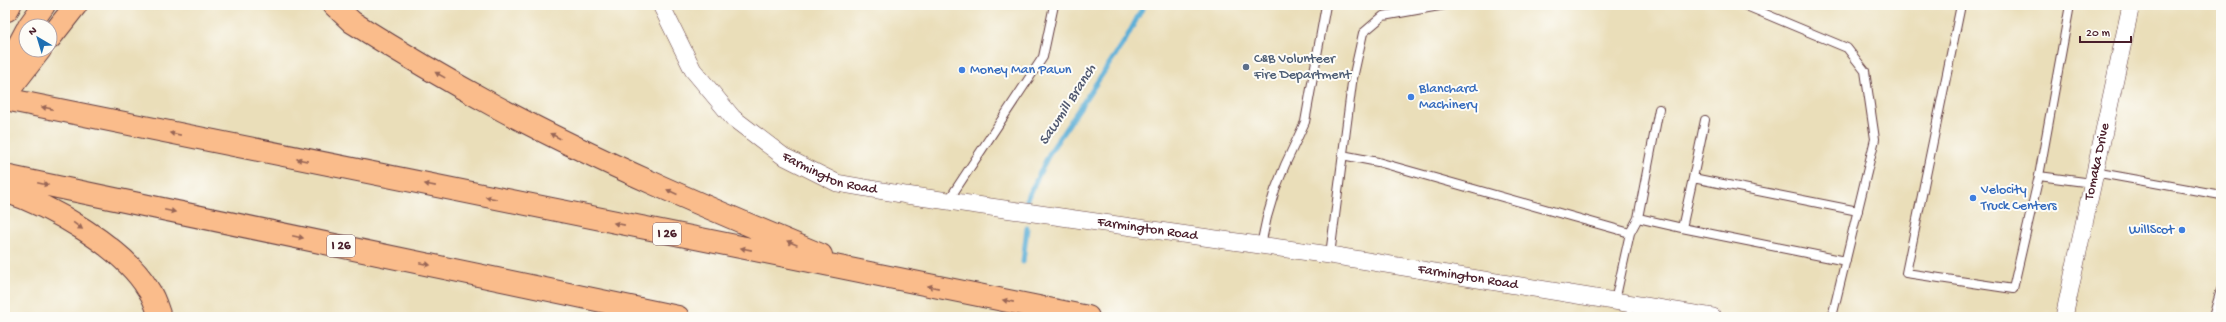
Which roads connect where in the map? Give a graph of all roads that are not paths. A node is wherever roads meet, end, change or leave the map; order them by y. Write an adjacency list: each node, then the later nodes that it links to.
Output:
1 (76, 5): 11 (main road)
2 (334, 5): 34 (main road, one-way to 2)
3 (660, 5): 26 (street, Farmington Road)
4 (1054, 5): 26 (lane)
5 (1326, 5): 31 (lane)
6 (1444, 5): 19 (lane)
7 (1744, 5): 27 (lane)
8 (1961, 5): 21 (lane)
9 (2070, 5): 21 (lane)
10 (2131, 5): 22 (street, Tomaka Drive)
11 (58, 27)
12 (18, 47): 14 (main road)
13 (34, 58): 15 (main road)
14 (5, 71)
15 (5, 95): 16 (main road)
16 (15, 101): 34 (main road, I 26, one-way to 16)
17 (1659, 110): 28 (lane)
18 (1705, 120): 23 (lane)
19 (1342, 155): 30 (lane); 32 (lane)
20 (5, 176): 38 (main road, I 26, one-way to 38)
21 (2039, 176): 22 (lane)
22 (2093, 177): 25 (lane); 42 (street, Tomaka Drive)
23 (1693, 178): 27 (lane); 29 (lane)
24 (5, 191): 37 (main road, one-way to 37)
25 (2221, 195)
26 (948, 201): 31 (street, Farmington Road)
27 (1858, 211): 33 (lane)
28 (1638, 218): 29 (lane); 30 (lane)
29 (1682, 228): 33 (lane)
30 (1630, 233): 36 (lane)
31 (1261, 245): 32 (street, Farmington Road)
32 (1330, 255): 36 (street, Farmington Road)
33 (1846, 261): 41 (lane)
34 (867, 274): 39 (main road, I 26, one-way to 34)
35 (2221, 290): 43 (lane)
36 (1615, 301): 40 (street, Farmington Road)
37 (160, 317)
38 (678, 317)
39 (1088, 317)
40 (1713, 317)
41 (1832, 317)
42 (2064, 317)
43 (2213, 317)

